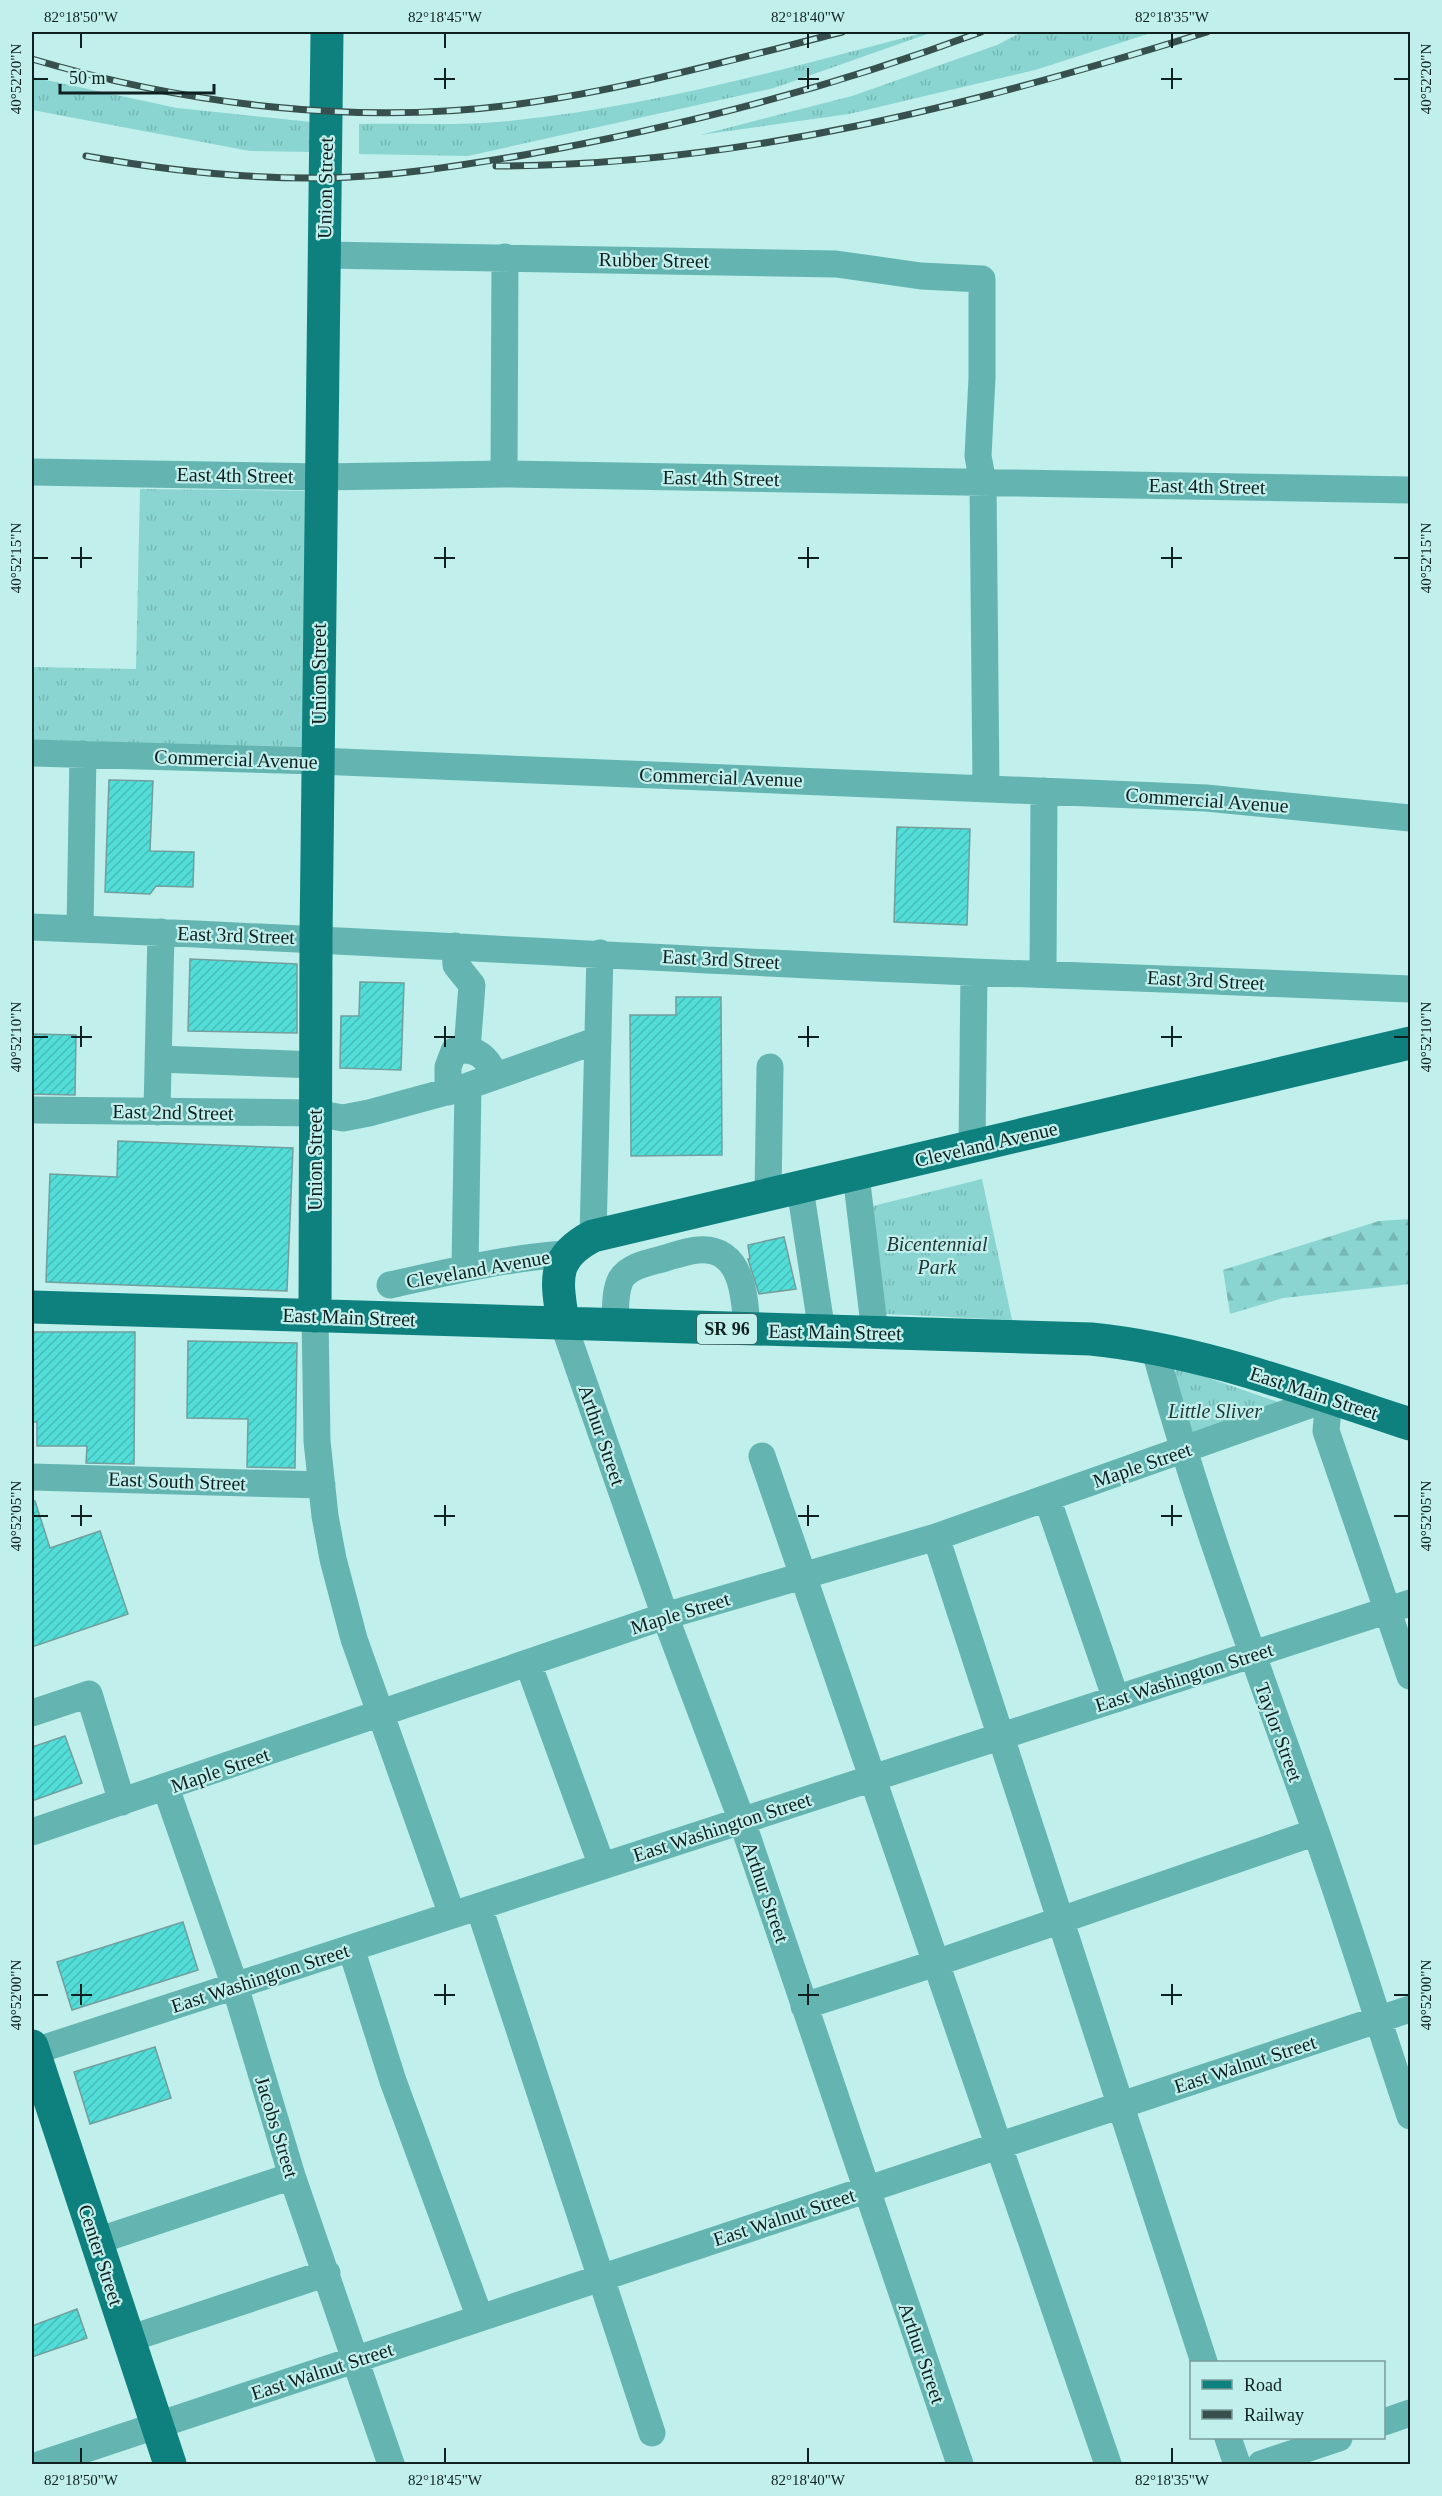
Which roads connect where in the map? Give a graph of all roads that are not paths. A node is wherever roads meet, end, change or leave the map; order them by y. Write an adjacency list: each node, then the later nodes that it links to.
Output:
1 (327, 32): 2 (main road, Union Street)
2 (324, 255): 3 (street, Rubber Street); 6 (main road, Union Street)
3 (505, 257): 5 (street); 7 (street, Rubber Street)
4 (32, 472): 6 (street, East 4th Street)
5 (504, 474): 6 (street, East 4th Street); 7 (street, East 4th Street)
6 (321, 477): 11 (main road, Union Street)
7 (982, 483): 8 (street, East 4th Street); 12 (street)
8 (1410, 490)
9 (32, 753): 10 (street, Commercial Avenue)
10 (83, 754): 11 (street, Commercial Avenue); 16 (street)
11 (318, 761): 12 (street, Commercial Avenue); 18 (main road, Union Street)
12 (986, 788): 13 (street, Commercial Avenue)
13 (1044, 791): 14 (street, Commercial Avenue); 22 (street)
14 (1410, 818)
15 (32, 927): 16 (street, East 3rd Street)
16 (80, 929): 17 (street, East 3rd Street)
17 (161, 932): 18 (street, East 3rd Street); 27 (street)
18 (316, 938): 19 (street, East 3rd Street); 28 (main road, Union Street)
19 (455, 946): 20 (street, East 3rd Street); 26 (street)
20 (600, 953): 21 (street, East 3rd Street); 24 (street)
21 (974, 972): 22 (street, East 3rd Street); 35 (street)
22 (1043, 974): 23 (street, East 3rd Street)
23 (1410, 990)
24 (598, 1040): 30 (street, East 2nd Street); 39 (street)
25 (1410, 1043): 35 (main road, Cleveland Avenue)
26 (467, 1050): 30 (street); 31 (street)
27 (159, 1059): 28 (street); 33 (street)
28 (316, 1065): 34 (main road, Union Street)
29 (770, 1067): 38 (street)
30 (496, 1076): 31 (street, East 2nd Street)
31 (458, 1089): 34 (street, East 2nd Street); 41 (street)
32 (32, 1110): 33 (street, East 2nd Street)
33 (158, 1112): 34 (street, East 2nd Street)
34 (315, 1113): 44 (main road, Union Street)
35 (972, 1148): 36 (main road, Cleveland Avenue)
36 (856, 1175): 37 (main road, Cleveland Avenue); 49 (street)
37 (800, 1188): 38 (main road, Cleveland Avenue); 48 (street)
38 (768, 1195): 39 (main road, Cleveland Avenue)
39 (593, 1236): 40 (main road, Cleveland Avenue)
40 (566, 1254): 41 (street, Cleveland Avenue); 45 (main road, Cleveland Avenue)
41 (465, 1268): 42 (street, Cleveland Avenue)
42 (390, 1285)
43 (32, 1307): 44 (main road, East Main Street / SR 96)
44 (315, 1316): 45 (main road, East Main Street / SR 96); 56 (street)
45 (564, 1323): 46 (main road, East Main Street / SR 96); 61 (street, Arthur Street)
46 (615, 1325): 47 (main road, East Main Street / SR 96); 47 (street)
47 (747, 1330): 48 (main road, East Main Street / SR 96)
48 (822, 1332): 49 (main road, East Main Street / SR 96)
49 (876, 1333): 50 (main road, East Main Street / SR 96)
50 (1154, 1347): 51 (main road, East Main Street / SR 96); 53 (street, Taylor Street)
51 (1329, 1398): 52 (main road, East Main Street / SR 96); 53 (street, Maple Street); 60 (street)
52 (1410, 1424)
53 (1182, 1451): 57 (street, Maple Street); 62 (street, Taylor Street)
54 (762, 1456): 59 (street)
55 (32, 1477): 56 (street, East South Street)
56 (322, 1485): 67 (street)
57 (1047, 1498): 58 (street, Maple Street); 65 (street)
58 (936, 1537): 59 (street, Maple Street); 68 (street)
59 (804, 1576): 61 (street, Maple Street); 69 (street)
60 (1399, 1607): 62 (street, East Washington Street); 64 (street)
61 (665, 1616): 63 (street, Maple Street); 72 (street, Arthur Street)
62 (1251, 1655): 65 (street, East Washington Street); 74 (street, Taylor Street)
63 (528, 1663): 67 (street, Maple Street); 75 (street)
64 (1410, 1676)
65 (1116, 1699): 68 (street, East Washington Street)
66 (32, 1713): 71 (street)
67 (380, 1714): 70 (street, Maple Street); 77 (street)
68 (1001, 1737): 69 (street, East Washington Street); 78 (street)
69 (873, 1778): 72 (street, East Washington Street); 80 (street)
70 (166, 1788): 71 (street, Maple Street); 81 (street, Jacobs Street)
71 (122, 1802): 73 (street, Maple Street)
72 (742, 1821): 75 (street, East Washington Street); 82 (street, Arthur Street)
73 (32, 1832)
74 (1316, 1832): 78 (street); 84 (street, Taylor Street)
75 (603, 1866): 76 (street, East Washington Street)
76 (479, 1906): 77 (street, East Washington Street); 93 (street)
77 (452, 1915): 79 (street, East Washington Street)
78 (1060, 1921): 80 (street); 86 (street)
79 (351, 1948): 81 (street, East Washington Street); 94 (street)
80 (936, 1963): 82 (street); 88 (street)
81 (235, 1986): 85 (street, East Washington Street); 89 (street, Jacobs Street)
82 (804, 2006): 90 (street, Arthur Street)
83 (1410, 2009): 84 (street, East Walnut Street)
84 (1379, 2019): 86 (street, East Walnut Street); 87 (street, Taylor Street)
85 (32, 2050): 91 (main road, Center Street)
86 (1120, 2106): 88 (street, East Walnut Street); 97 (street)
87 (1410, 2116)
88 (999, 2146): 90 (street, East Walnut Street); 108 (street)
89 (292, 2175): 91 (street); 92 (street, Jacobs Street)
90 (867, 2190): 93 (street, East Walnut Street); 107 (street, Arthur Street)
91 (97, 2241): 95 (main road, Center Street)
92 (327, 2273): 95 (street); 96 (street, Jacobs Street)
93 (602, 2278): 94 (street, East Walnut Street); 101 (street)
94 (480, 2318): 96 (street, East Walnut Street)
95 (129, 2339): 100 (main road, Center Street)
96 (354, 2360): 100 (street, East Walnut Street); 106 (street, Jacobs Street)
97 (1204, 2361)
98 (1410, 2413): 99 (street)
99 (1385, 2421)
100 (157, 2426): 104 (street, East Walnut Street); 105 (main road, Center Street)
101 (652, 2433)
102 (1228, 2439): 109 (street)
103 (1337, 2439): 110 (street)
104 (41, 2464)
105 (170, 2464)
106 (391, 2464)
107 (960, 2464)
108 (1108, 2464)
109 (1237, 2464)
110 (1261, 2464)

